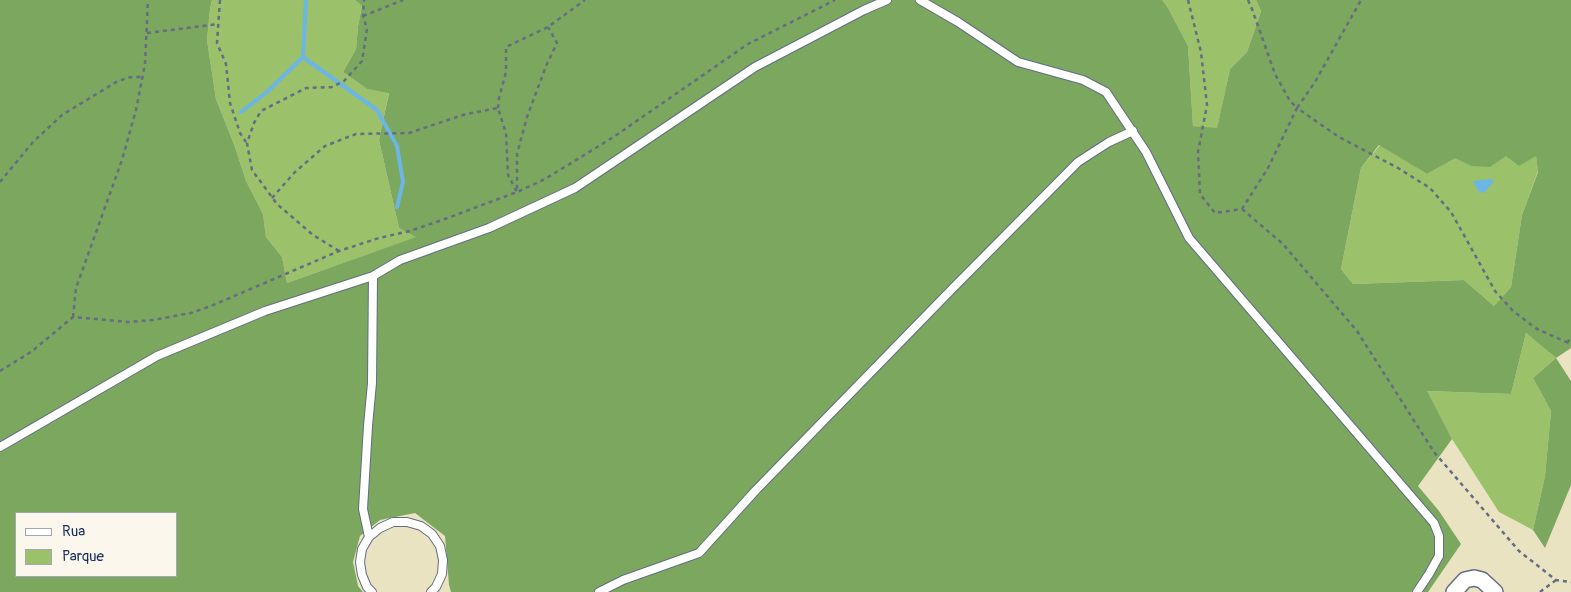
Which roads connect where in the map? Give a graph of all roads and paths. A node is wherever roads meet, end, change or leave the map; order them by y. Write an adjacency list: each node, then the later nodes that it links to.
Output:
1 (148, 0): 15 (path)
2 (220, 0): 13 (path)
3 (364, 0): 12 (path)
4 (403, 0): 12 (path)
5 (585, 0): 14 (path)
6 (834, 0): 22 (path)
7 (887, 0): 26 (lane)
8 (920, 0): 19 (lane)
9 (1188, 0): 24 (path)
10 (1248, 0): 18 (path)
11 (1361, 0): 18 (path)
12 (363, 16): 20 (path)
13 (218, 24): 15 (path); 20 (path)
14 (548, 27): 17 (path); 22 (path)
15 (147, 32): 16 (path)
16 (143, 77): 21 (path); 27 (path)
17 (498, 108): 22 (path); 23 (path)
18 (1297, 108): 24 (path); 29 (path)
19 (1133, 131): 38 (lane); 39 (lane)
20 (247, 143): 23 (path)
21 (0, 182)
22 (516, 192): 25 (path)
23 (272, 198): 25 (path)
24 (1242, 209): 34 (path)
25 (339, 251): 27 (path)
26 (373, 276): 32 (lane); 33 (lane)
27 (73, 317): 31 (path)
28 (1571, 337): 29 (path)
29 (1567, 343): 30 (path)
30 (1571, 344)
31 (0, 370)
32 (0, 447)
33 (369, 537): 36 (lane); 37 (lane)
34 (1556, 580): 35 (path); 42 (path)
35 (1571, 582)
36 (436, 590)
37 (372, 592)
38 (599, 592)
39 (1417, 592)
40 (1454, 592): 41 (street)
41 (1495, 592)
42 (1540, 592)

